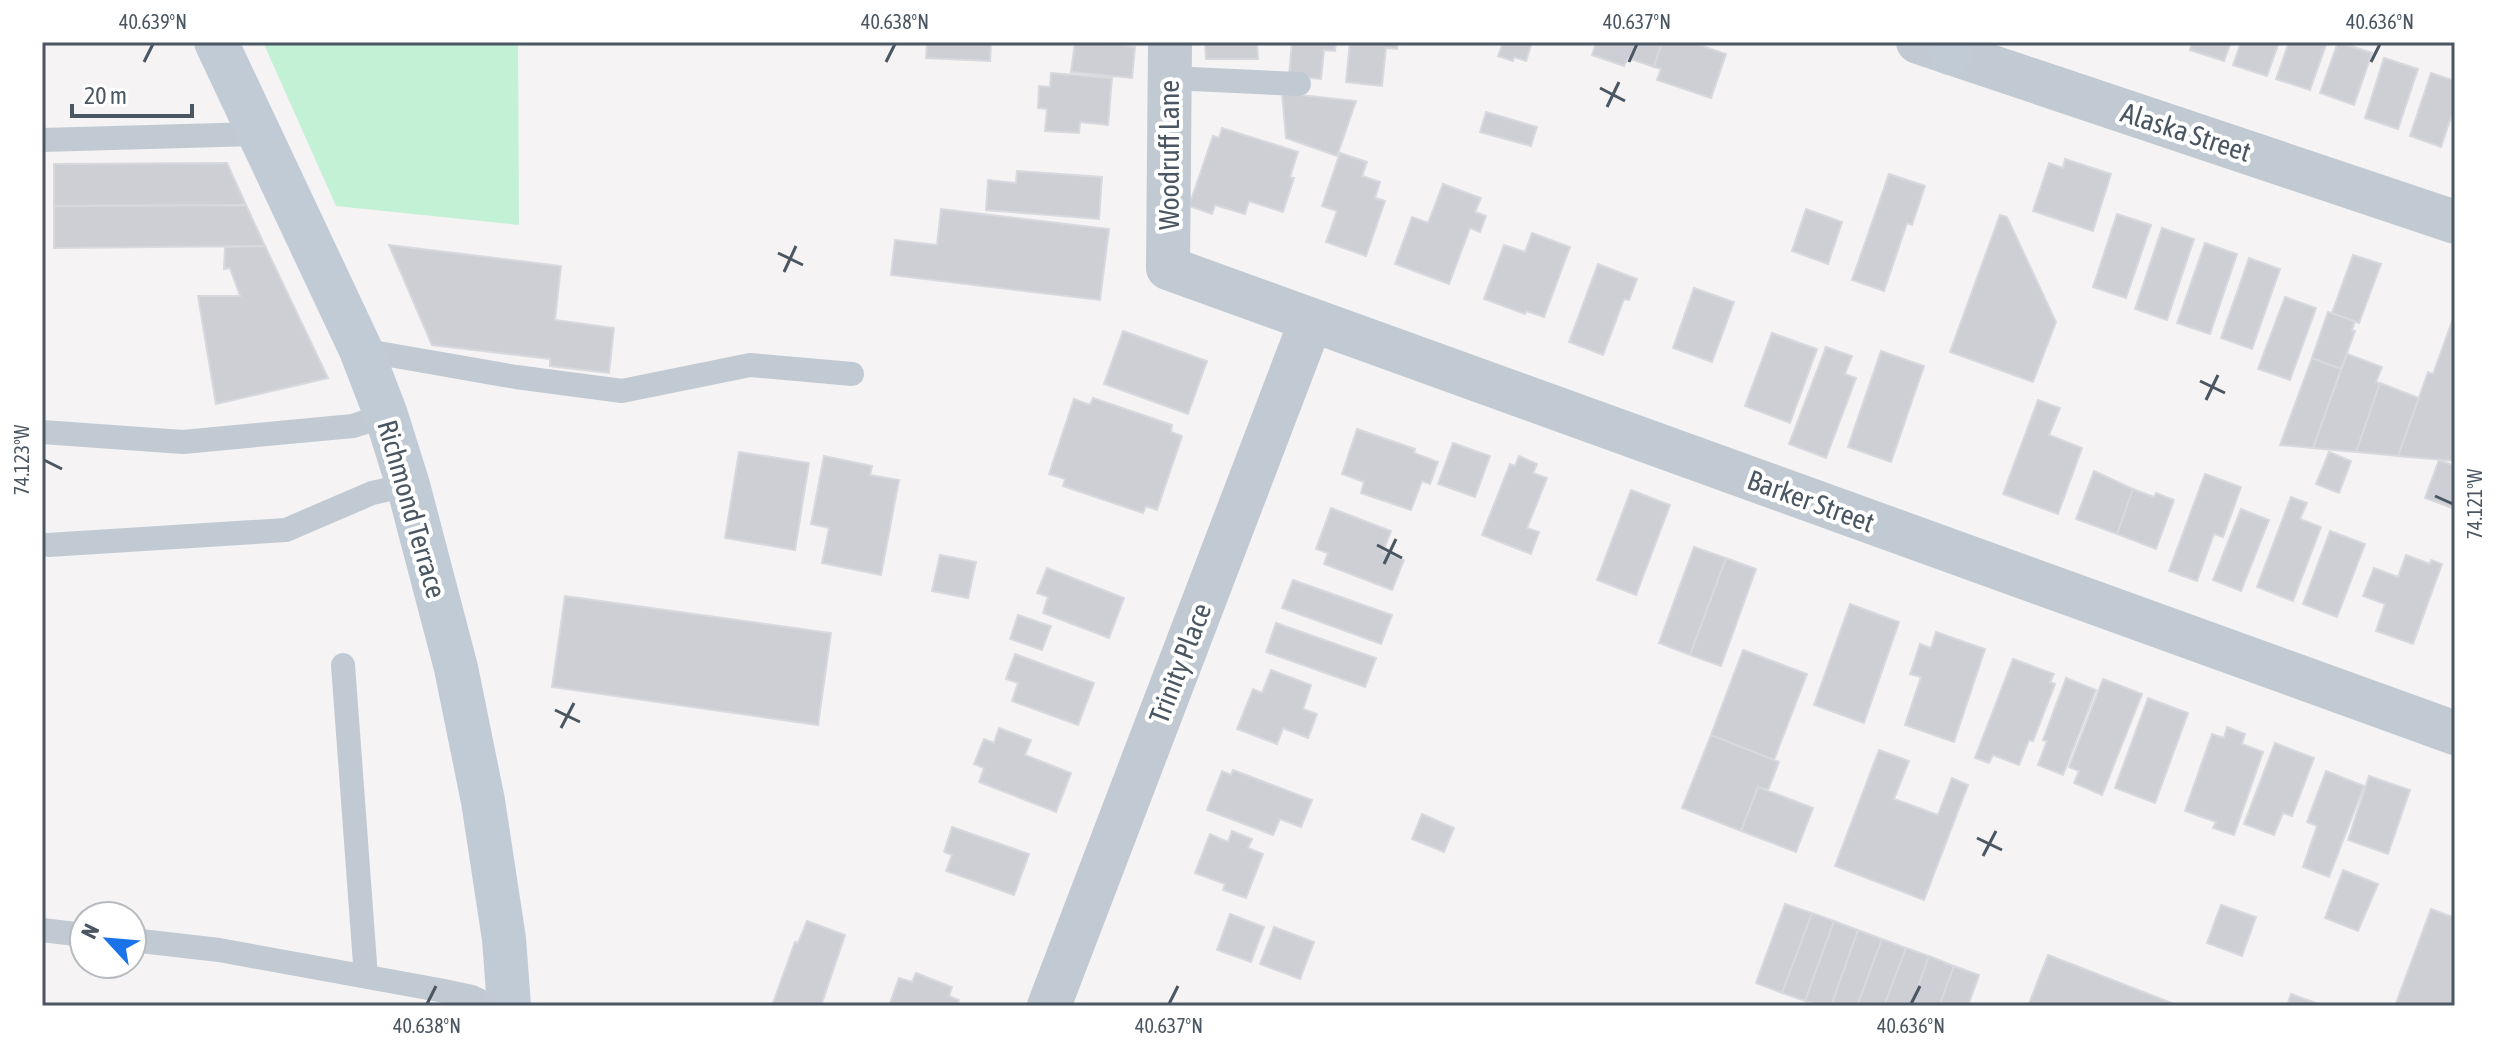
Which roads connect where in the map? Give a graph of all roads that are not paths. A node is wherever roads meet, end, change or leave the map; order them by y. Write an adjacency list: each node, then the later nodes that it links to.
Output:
1 (216, 42): 5 (main road, Richmond Terrace)
2 (1940, 46): 7 (street, Alaska Street)
3 (1170, 60): 4 (lane); 8 (street, Woodruff Lane)
4 (1299, 84)
5 (260, 134): 6 (lane); 10 (main road, Richmond Terrace)
6 (42, 140)
7 (2455, 222)
8 (1168, 268): 9 (street, Barker Street)
9 (1311, 321): 17 (street, Barker Street); 24 (street, Trinity Place)
10 (361, 350): 11 (lane); 12 (main road, Richmond Terrace)
11 (852, 374)
12 (386, 415): 13 (lane); 14 (main road, Richmond Terrace)
13 (42, 432)
14 (408, 485): 15 (lane); 23 (main road, Richmond Terrace)
15 (48, 545)
16 (343, 665): 21 (lane)
17 (2455, 733)
18 (42, 930): 19 (lane)
19 (68, 933)
20 (148, 942): 21 (lane)
21 (366, 977): 22 (lane)
22 (491, 1006)
23 (509, 1006)
24 (1049, 1006)

